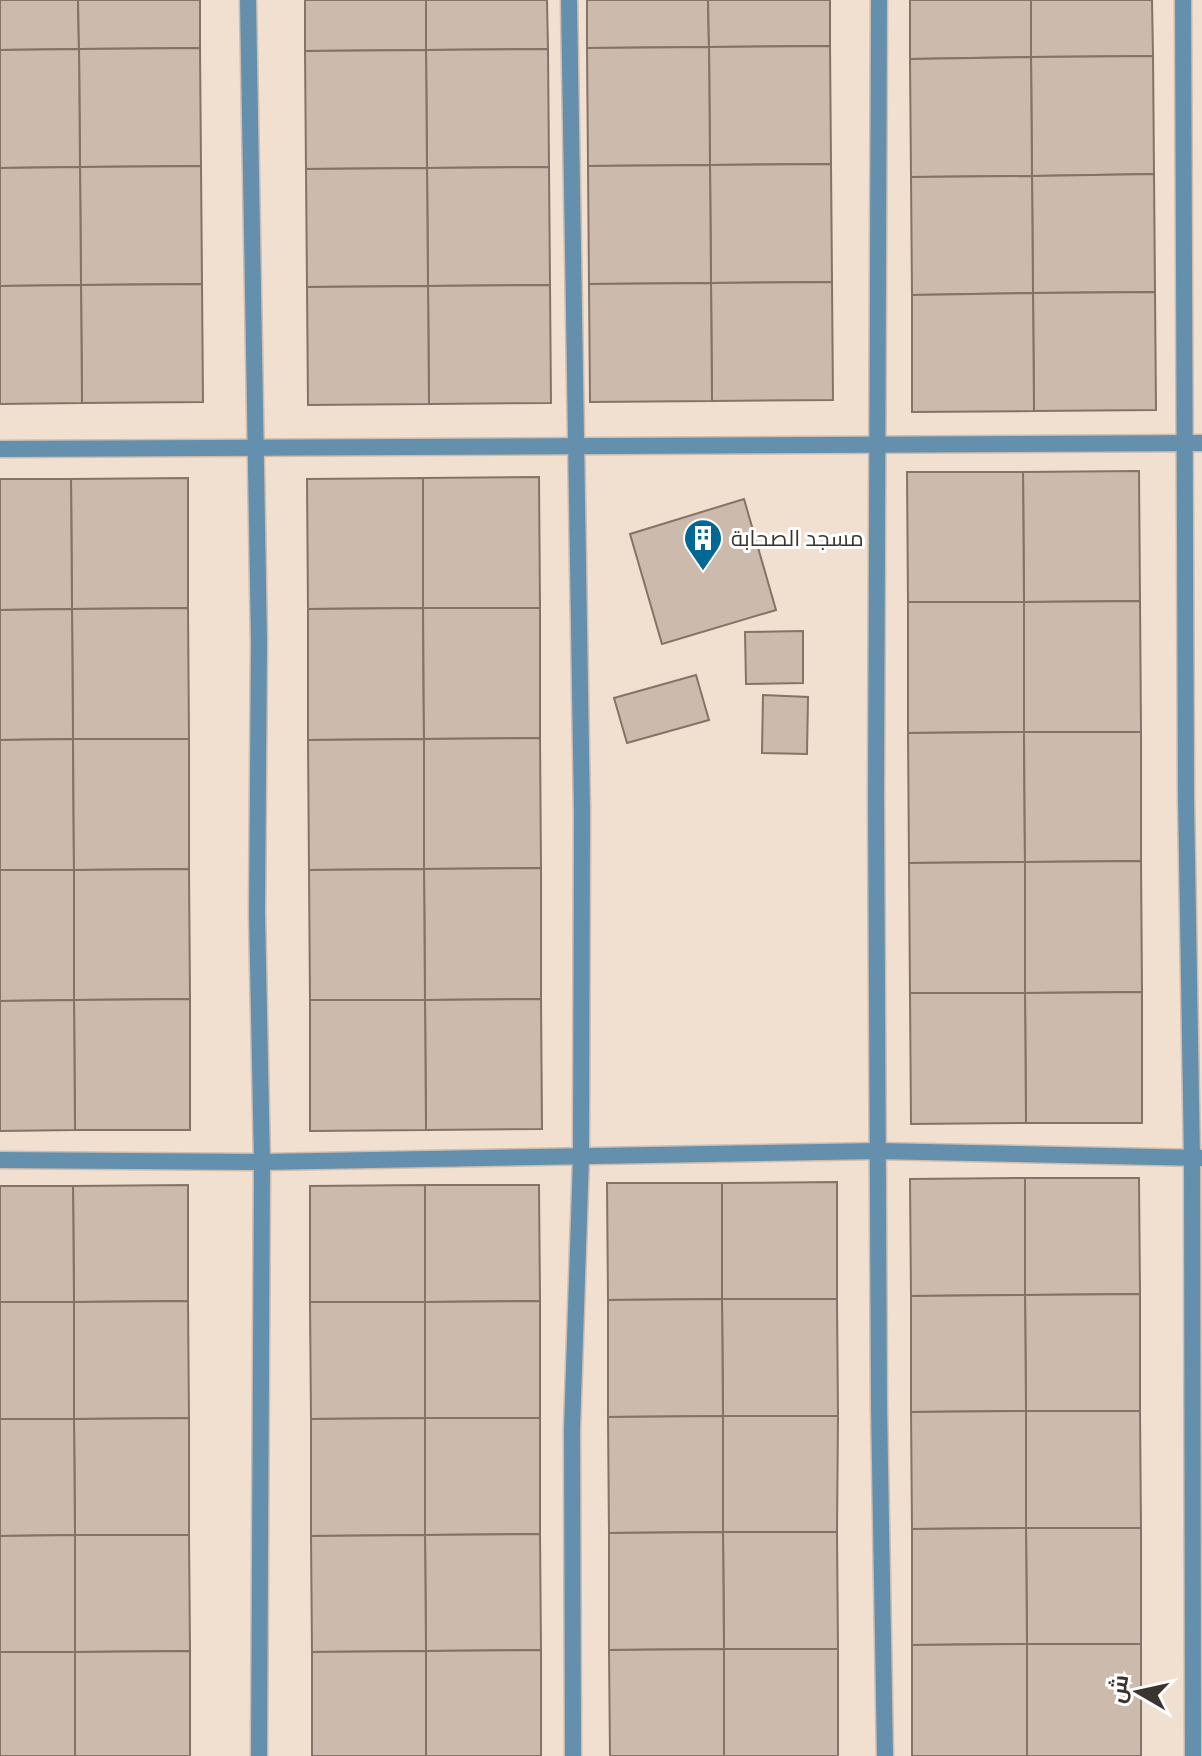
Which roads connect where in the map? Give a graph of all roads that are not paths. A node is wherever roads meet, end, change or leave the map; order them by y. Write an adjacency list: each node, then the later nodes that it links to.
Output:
1 (248, 0): 8 (street)
2 (569, 0): 9 (street)
3 (879, 0): 5 (street)
4 (1183, 0): 6 (street)
5 (877, 443): 6 (street); 9 (street); 11 (street)
6 (1184, 443): 7 (street); 13 (street)
7 (1202, 443)
8 (257, 447): 9 (street); 10 (street); 15 (street)
9 (576, 447): 12 (street)
10 (0, 449)
11 (878, 1151): 12 (street); 13 (street); 18 (street)
12 (581, 1158): 15 (street); 17 (street)
13 (1197, 1158): 19 (street)
14 (0, 1160): 15 (street)
15 (262, 1162): 16 (street)
16 (259, 1756)
17 (573, 1756)
18 (885, 1756)
19 (1193, 1756)

